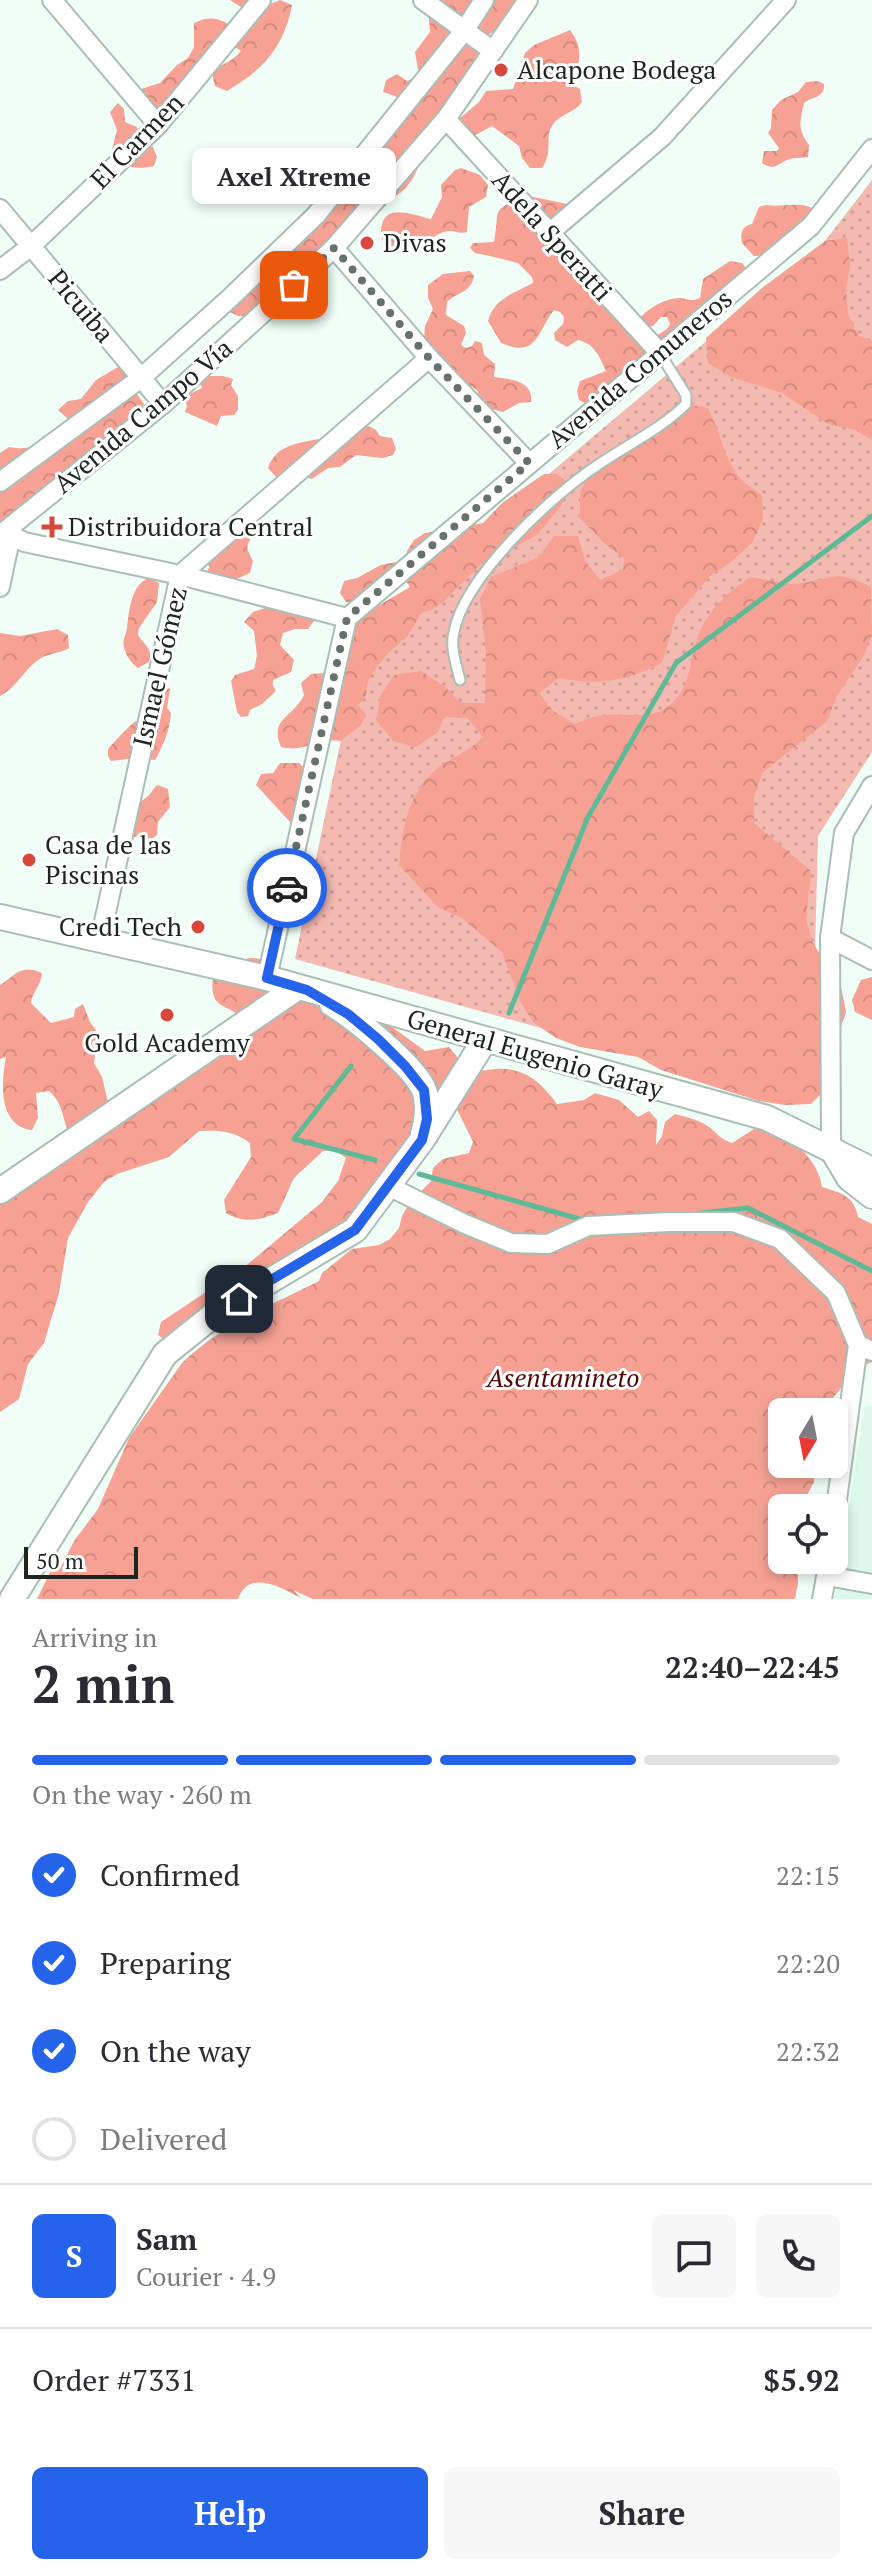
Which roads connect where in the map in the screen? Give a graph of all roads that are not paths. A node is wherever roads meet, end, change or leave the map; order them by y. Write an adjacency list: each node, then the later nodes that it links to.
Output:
1 (52, 0): 10 (street)
2 (261, 0): 10 (street, El Carmen)
3 (423, 0): 7 (street)
4 (484, 0): 7 (street, Avenida Campo Vía)
5 (528, 0): 8 (street, Avenida Campo Vía)
6 (786, 0): 13 (street)
7 (464, 31): 8 (street); 19 (street, Avenida Campo Vía)
8 (493, 51): 9 (street, Avenida Campo Vía)
9 (446, 119): 13 (street, Adela Speratti); 15 (street, Avenida Campo Vía)
10 (158, 125): 14 (street, El Carmen)
11 (872, 149): 17 (street, Avenida Comuneros)
12 (0, 209): 14 (street, Picuiba)
13 (548, 234): 17 (street, Adela Speratti)
14 (31, 246): 16 (street, El Carmen); 19 (street, Picuiba)
15 (334, 248): 18 (street); 20 (street, Avenida Campo Vía)
16 (0, 270)
17 (659, 352): 21 (street, Avenida Comuneros); 27 (lane)
18 (429, 358): 21 (street); 24 (street, Ismael Gómez)
19 (141, 378): 20 (street, Picuiba); 22 (street, Avenida Campo Vía)
20 (163, 404): 23 (street, Avenida Campo Vía)
21 (529, 463): 26 (street, Avenida Comuneros)
22 (0, 482)
23 (6, 534): 24 (street); 25 (street)
24 (180, 575): 26 (street); 31 (street, Ismael Gómez)
25 (0, 587)
26 (347, 618): 33 (street)
27 (460, 680)
28 (872, 786): 30 (street)
29 (0, 917): 31 (street, General Eugenio Garay)
30 (830, 938): 32 (street); 37 (street)
31 (100, 940): 33 (street, General Eugenio Garay)
32 (872, 960)
33 (267, 978): 34 (street, General Eugenio Garay)
34 (303, 988): 35 (street, General Eugenio Garay); 36 (street); 40 (street)
35 (485, 1040): 36 (street); 37 (street, General Eugenio Garay)
36 (422, 1140): 39 (street)
37 (831, 1149): 38 (street, General Eugenio Garay); 41 (street, General Eugenio Garay)
38 (872, 1170)
39 (388, 1186): 42 (street); 47 (street)
40 (0, 1191)
41 (872, 1196)
42 (865, 1348): 43 (street)
43 (839, 1494)
44 (827, 1574): 48 (street)
45 (844, 1574): 46 (street)
46 (872, 1584)
47 (12, 1599)
48 (822, 1599)

